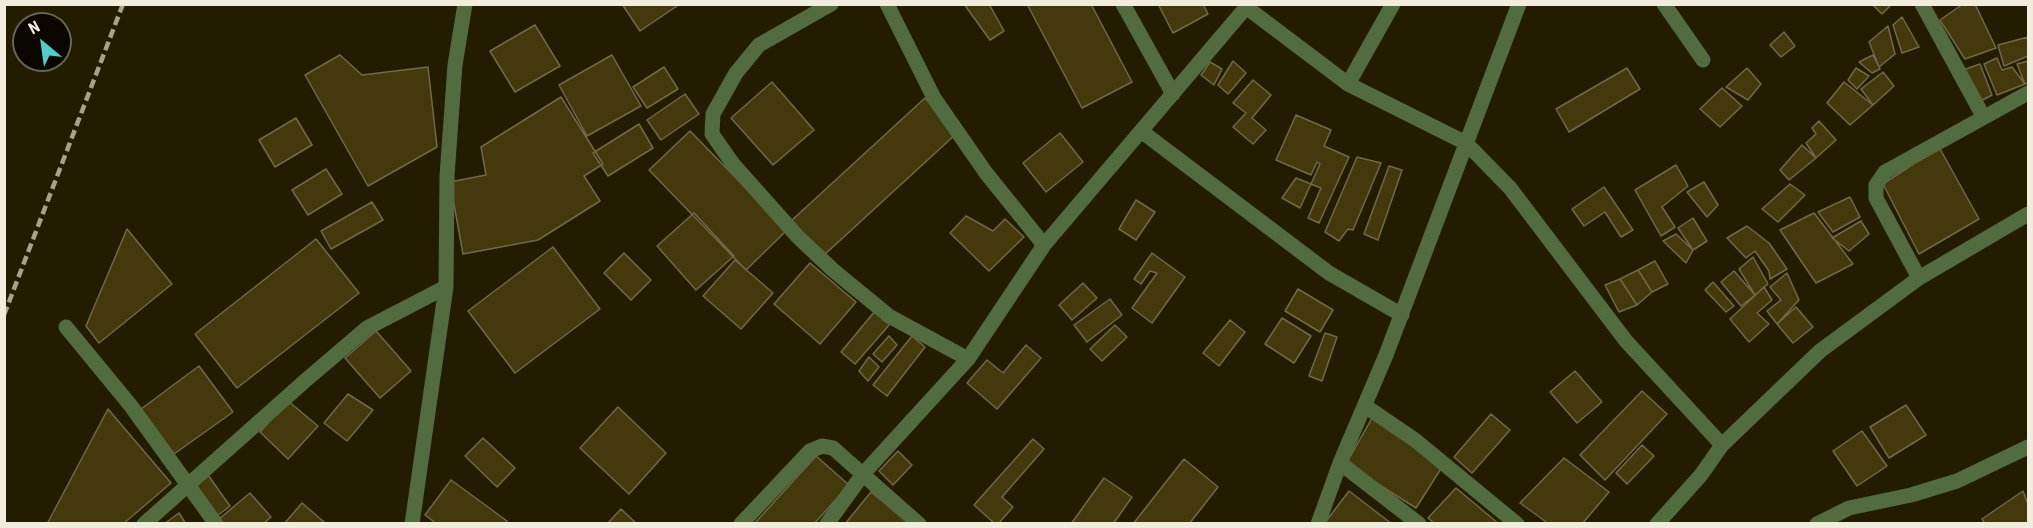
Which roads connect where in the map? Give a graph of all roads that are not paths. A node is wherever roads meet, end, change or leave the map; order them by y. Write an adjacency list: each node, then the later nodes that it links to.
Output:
1 (465, 4): 20 (street)
2 (831, 4): 23 (street)
3 (887, 4): 18 (street)
4 (1123, 4): 13 (street)
5 (1393, 4): 11 (street)
6 (1519, 4): 16 (street)
7 (1664, 4): 10 (street)
8 (1922, 4): 14 (street)
9 (1248, 6): 11 (street); 13 (street)
10 (1703, 60)
11 (1348, 84): 16 (street)
12 (2028, 93): 14 (street)
13 (1173, 94): 15 (street)
14 (1983, 116): 19 (street)
15 (1141, 131): 18 (street); 21 (street)
16 (1466, 143): 21 (street); 25 (street)
17 (2028, 214): 19 (street)
18 (1044, 245): 23 (street)
19 (1919, 278): 25 (street)
20 (446, 287): 29 (street); 32 (street)
21 (1402, 315): 24 (street)
22 (66, 327): 29 (street)
23 (968, 359): 28 (street)
24 (1365, 406): 27 (street); 38 (street)
25 (1722, 445): 39 (street)
26 (2028, 447): 40 (street)
27 (1340, 463): 36 (street); 37 (street)
28 (863, 474): 33 (street); 34 (street); 35 (street)
29 (188, 484): 30 (street); 31 (street)
30 (144, 524)
31 (216, 524)
32 (412, 524)
33 (741, 524)
34 (827, 524)
35 (919, 524)
36 (1318, 524)
37 (1419, 524)
38 (1516, 524)
39 (1657, 524)
40 (1817, 524)

